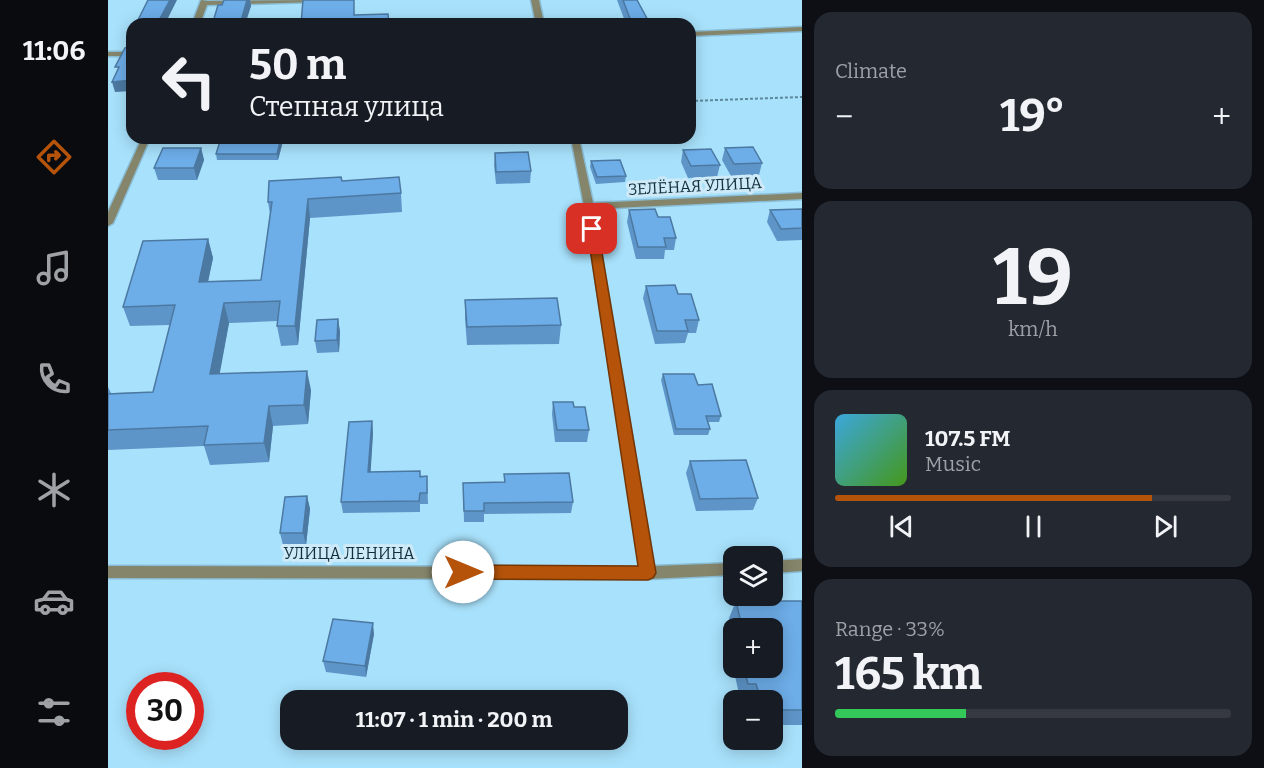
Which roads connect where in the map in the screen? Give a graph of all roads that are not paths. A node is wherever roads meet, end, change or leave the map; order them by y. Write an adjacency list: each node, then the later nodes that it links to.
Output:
1 (316, 0): 3 (street)
2 (535, 0): 5 (street)
3 (205, 1): 4 (street)
4 (198, 18)
5 (539, 18)
6 (802, 29): 7 (street)
7 (696, 34)
8 (108, 54): 9 (street)
9 (126, 54)
10 (143, 144): 14 (street)
11 (576, 144): 13 (street)
12 (802, 196): 13 (street, ЗЕЛЁНАЯ УЛИЦА)
13 (589, 206): 19 (street)
14 (108, 223)
15 (802, 565): 16 (street)
16 (783, 566)
17 (723, 570): 19 (street, УЛИЦА ЛЕНИНА)
18 (108, 572): 19 (street, УЛИЦА ЛЕНИНА)
19 (648, 573)

